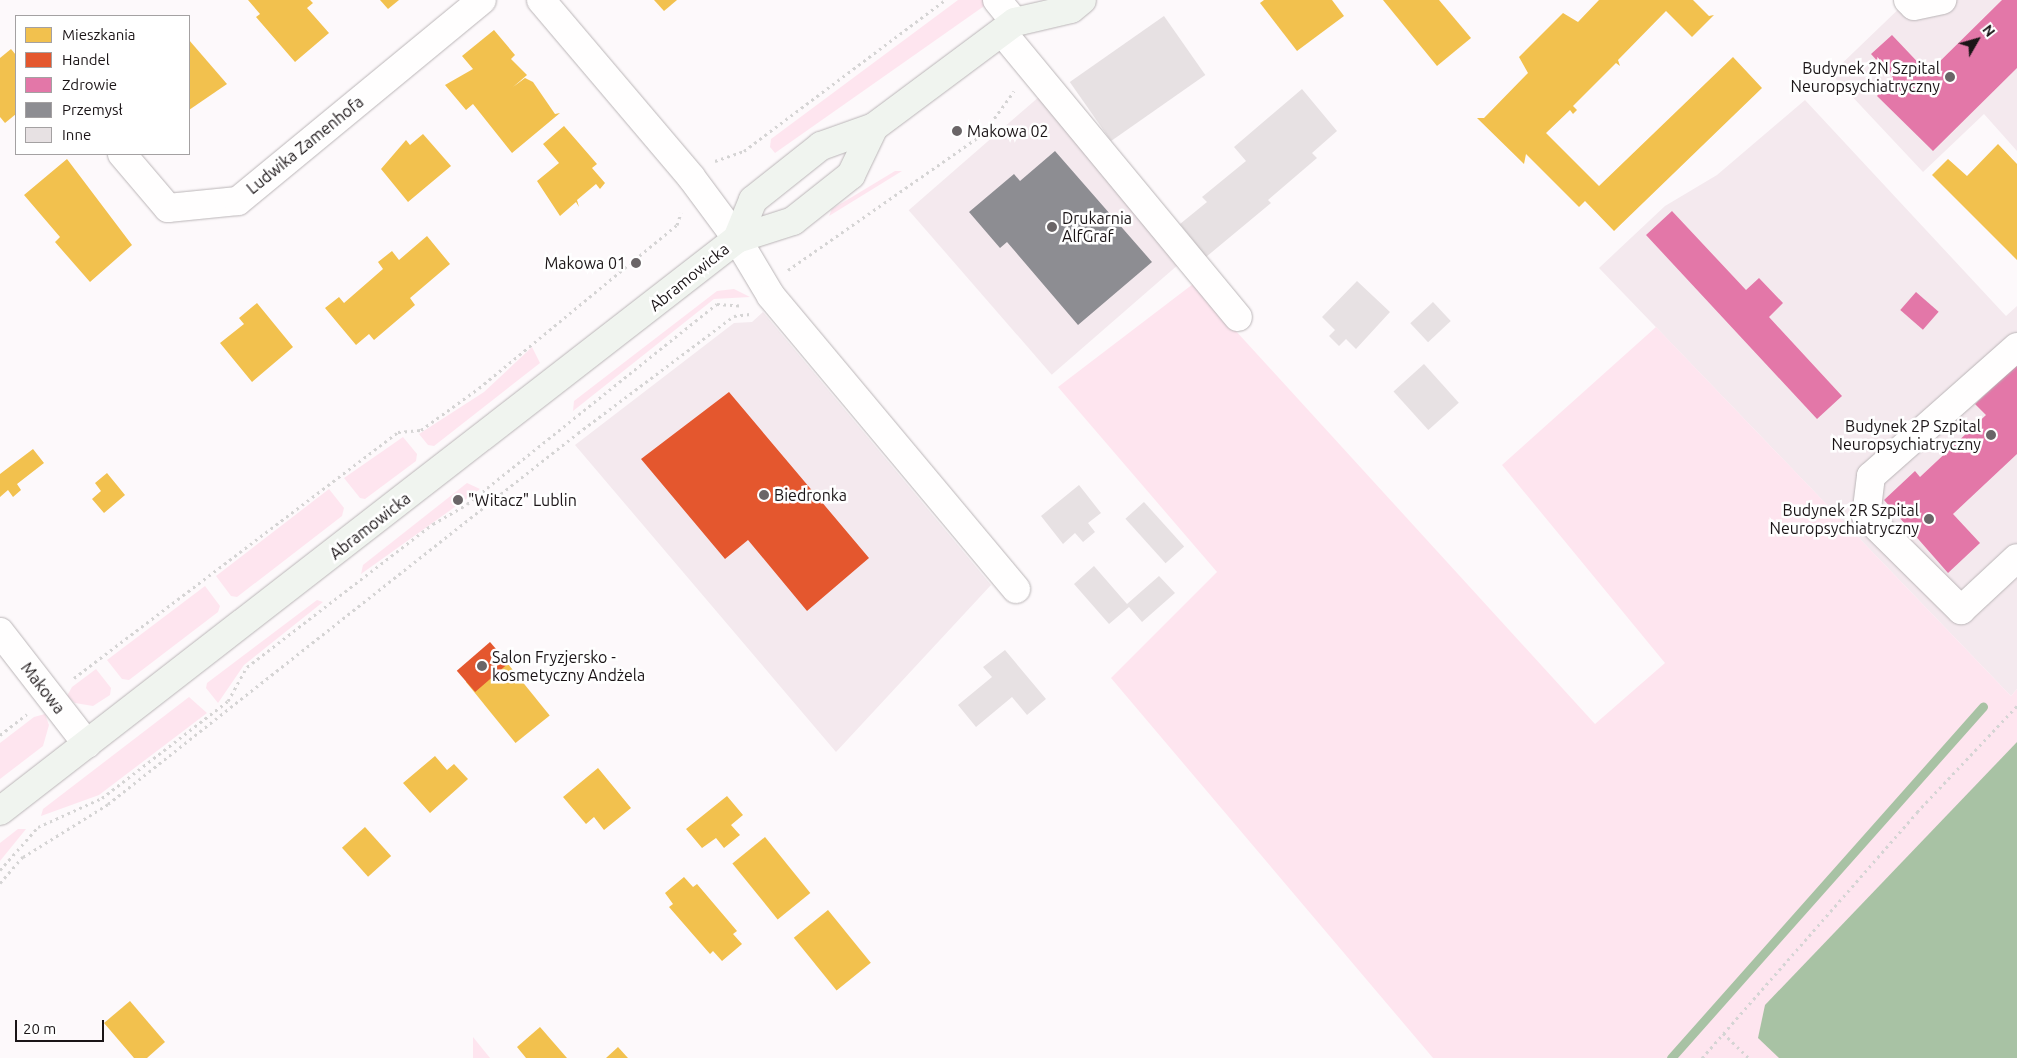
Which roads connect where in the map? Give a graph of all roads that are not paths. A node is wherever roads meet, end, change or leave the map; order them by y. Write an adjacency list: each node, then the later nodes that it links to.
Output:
1 (482, 0): 9 (street, Ludwika Zamenhofa)
2 (541, 0): 10 (street)
3 (997, 0): 7 (street)
4 (1082, 0): 7 (main road, Abramowicka)
5 (1908, 0): 6 (street)
6 (1942, 0)
7 (1015, 18): 8 (main road, Abramowicka); 11 (street)
8 (874, 127): 10 (main road, Abramowicka); 10 (main road, Abramowicka)
9 (123, 155)
10 (737, 239): 14 (street); 16 (main road, Abramowicka)
11 (1238, 317)
12 (2017, 346): 13 (street)
13 (2017, 558)
14 (1016, 589)
15 (0, 632): 16 (street, Makowa)
16 (87, 744): 17 (main road, Abramowicka)
17 (0, 811)

